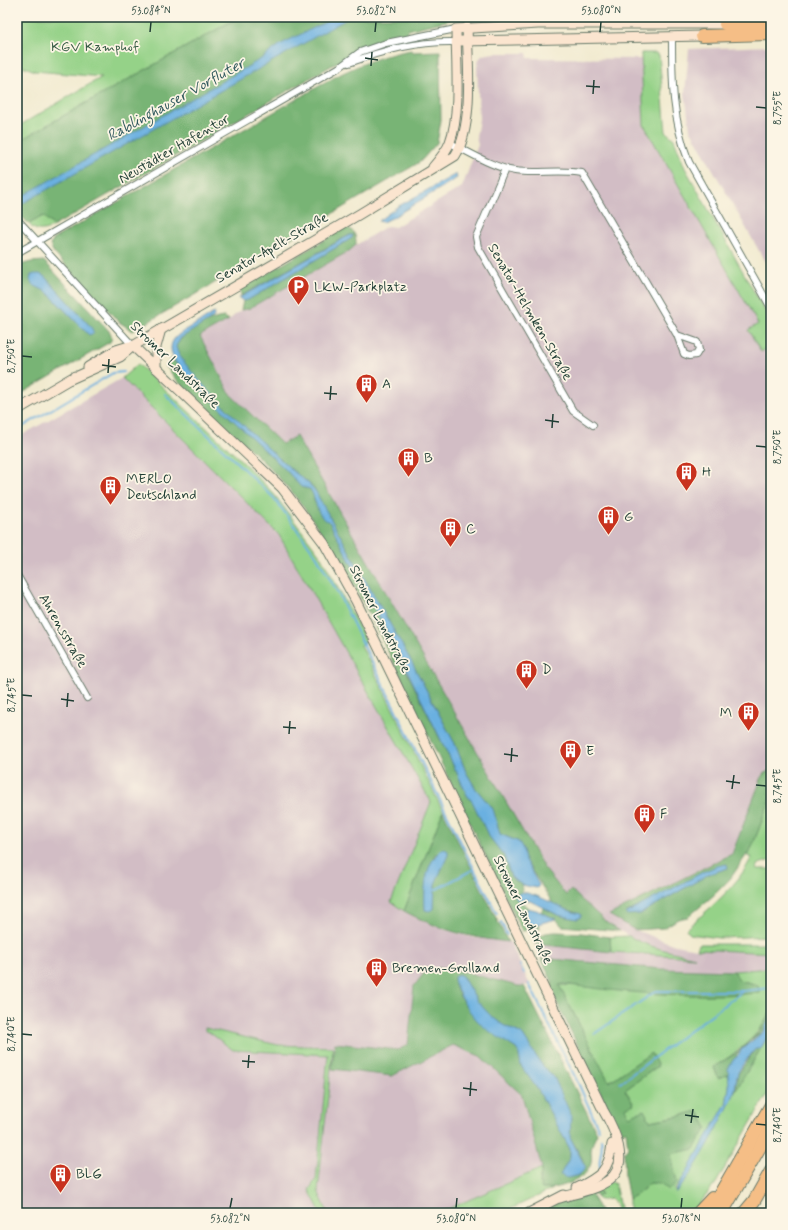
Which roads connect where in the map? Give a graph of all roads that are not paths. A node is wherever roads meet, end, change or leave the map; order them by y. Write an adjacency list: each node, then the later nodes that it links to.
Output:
1 (671, 20): 2 (street); 4 (street); 8 (street)
2 (725, 24): 3 (highway)
3 (771, 26)
4 (467, 27): 5 (street); 9 (street)
5 (456, 29): 10 (street, Senator-Apelt-Straße); 11 (street, Neustädter Hafentor)
6 (771, 34): 7 (highway)
7 (702, 36): 8 (street)
8 (672, 37): 9 (street); 19 (street)
9 (467, 41): 10 (street); 13 (street)
10 (456, 42): 11 (street, Neustädter Hafentor); 12 (street, Senator-Apelt-Straße)
11 (340, 67): 17 (street, Neustädter Hafentor)
12 (450, 143): 13 (street); 15 (street, Senator-Apelt-Straße)
13 (460, 148): 14 (street); 15 (street, Senator-Apelt-Straße)
14 (505, 169): 21 (street); 25 (street, Senator-Helmken-Straße)
15 (425, 175): 20 (street, Senator-Apelt-Straße)
16 (17, 220): 17 (street, Stromer Landstraße)
17 (37, 242): 18 (street, Neustädter Hafentor); 22 (street, Stromer Landstraße)
18 (18, 253)
19 (771, 308)
20 (160, 329): 22 (street, Senator-Apelt-Straße); 23 (street)
21 (677, 336)
22 (133, 346): 23 (street, Stromer Landstraße); 24 (street, Senator-Apelt-Straße)
23 (156, 368): 29 (street, Stromer Landstraße)
24 (17, 410)
25 (593, 425)
26 (17, 575): 27 (street, Ahrensstraße)
27 (87, 698)
28 (771, 1105): 32 (highway)
29 (603, 1110): 31 (street, Stromer Landstraße); 34 (street, Stromer Landstraße)
30 (771, 1128): 39 (highway)
31 (612, 1144): 34 (street, Stromer Landstraße); 35 (street, Stromer Landstraße)
32 (740, 1159): 37 (highway); 38 (highway)
33 (771, 1171): 40 (highway)
34 (616, 1173): 35 (street, Stromer Landstraße)
35 (560, 1198): 36 (street, Stromer Landstraße)
36 (528, 1213)
37 (698, 1213)
38 (709, 1213)
39 (722, 1213)
40 (744, 1213)

